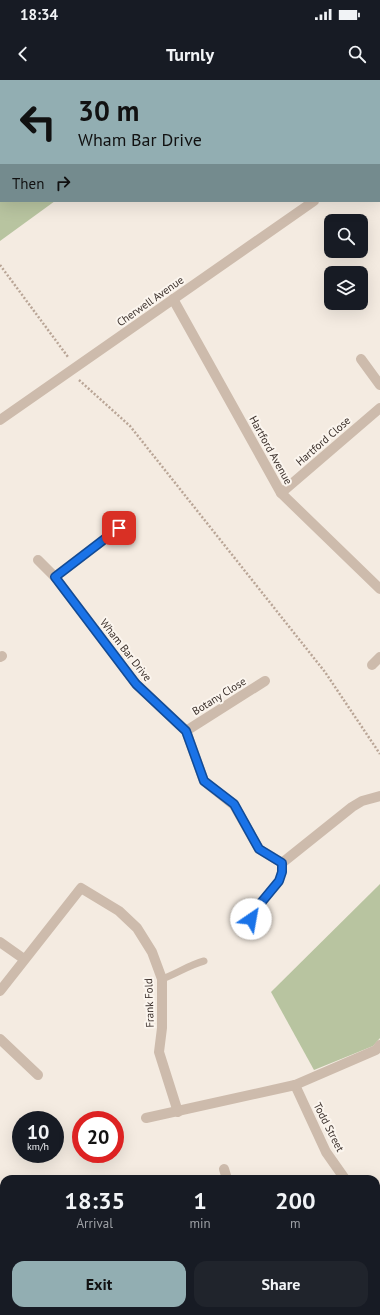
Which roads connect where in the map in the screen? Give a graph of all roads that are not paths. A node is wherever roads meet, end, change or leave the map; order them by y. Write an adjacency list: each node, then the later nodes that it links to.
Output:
1 (313, 202): 2 (street, Cherwell Avenue)
2 (173, 299): 6 (street, Cherwell Avenue); 7 (street, Hartford Avenue)
3 (361, 359): 4 (street)
4 (380, 385)
5 (380, 408): 7 (street, Hartford Close)
6 (0, 420)
7 (281, 493): 11 (street, Hartford Avenue)
8 (119, 528): 10 (street)
9 (38, 560): 10 (street, Wham Bar Drive)
10 (55, 577): 15 (street, Wham Bar Drive)
11 (380, 589)
12 (380, 657): 13 (street)
13 (372, 664)
14 (265, 681): 15 (street, Botany Close)
15 (186, 731): 17 (street, Wham Bar Drive)
16 (380, 796): 17 (street)
17 (282, 863): 18 (lane)
18 (251, 919)
19 (0, 942): 20 (street)
20 (24, 960): 22 (street, Frank Fold); 23 (street, Frank Fold)
21 (204, 961): 22 (lane)
22 (162, 980): 28 (street, Frank Fold)
23 (0, 991)
24 (0, 1039): 26 (street)
25 (380, 1046): 27 (street)
26 (38, 1075)
27 (295, 1085): 28 (street); 30 (street, Todd Street)
28 (178, 1112): 29 (street)
29 (146, 1118)
30 (342, 1175)

